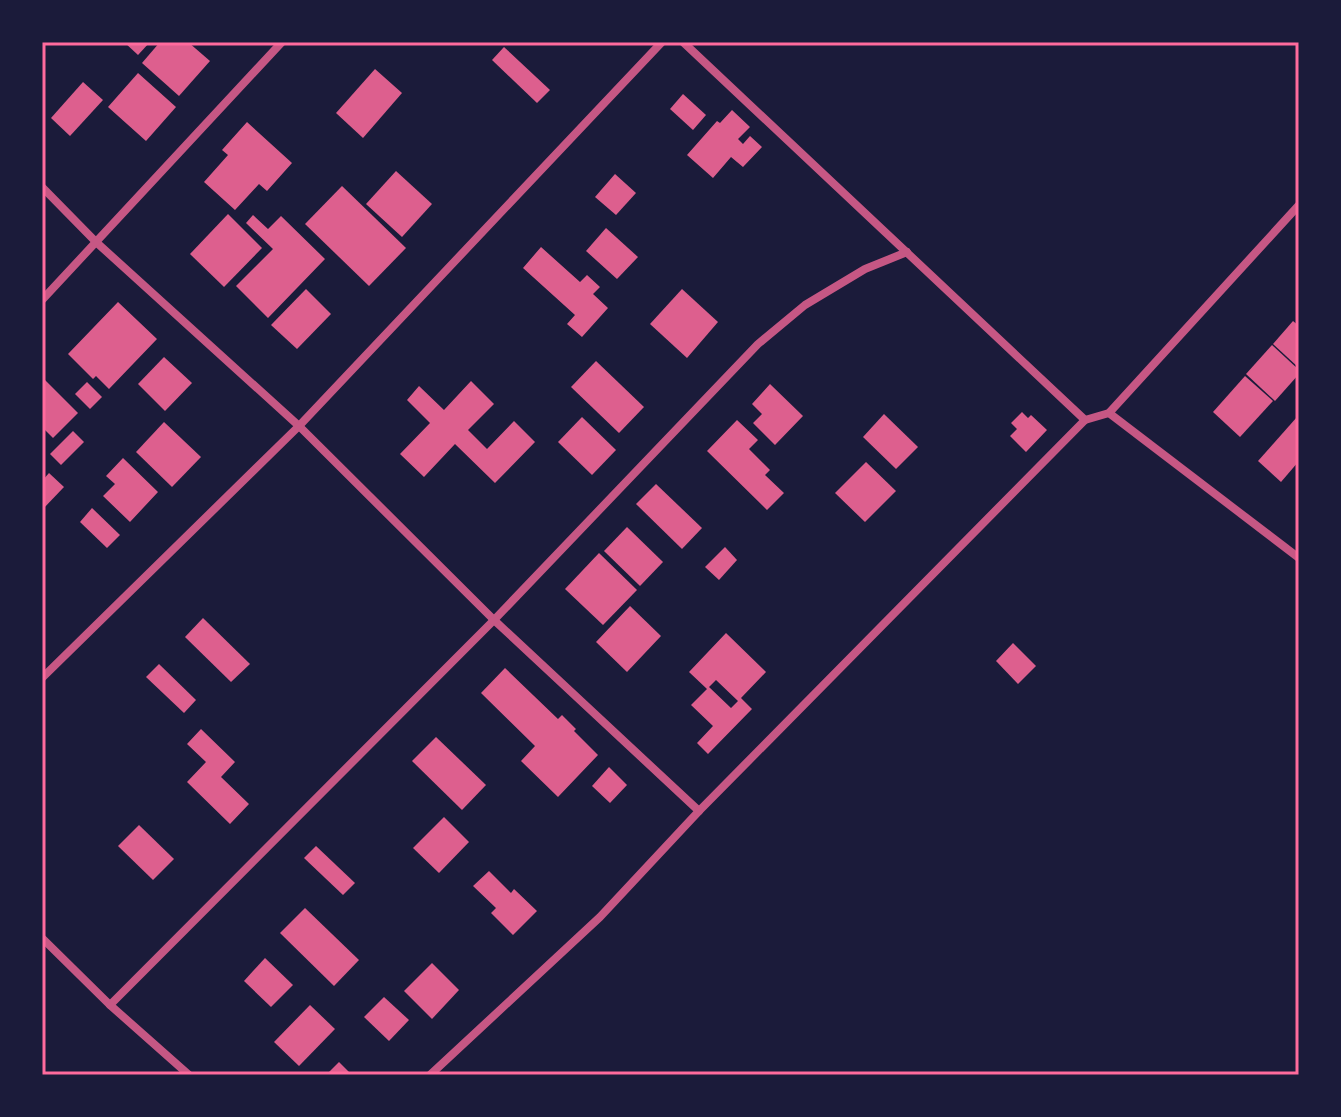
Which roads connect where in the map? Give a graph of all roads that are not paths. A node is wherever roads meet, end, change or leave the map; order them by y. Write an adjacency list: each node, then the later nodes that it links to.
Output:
1 (282, 42): 6 (street)
2 (662, 42): 11 (street)
3 (683, 42): 7 (street)
4 (42, 187): 6 (street)
5 (1299, 205): 9 (street)
6 (96, 242): 8 (street); 11 (street)
7 (907, 252): 10 (street); 13 (street)
8 (42, 300)
9 (1109, 413): 10 (street); 12 (street)
10 (1085, 420): 15 (street)
11 (299, 426): 13 (street); 14 (street)
12 (1299, 558)
13 (494, 620): 15 (street); 17 (street)
14 (42, 678)
15 (699, 811): 19 (street)
16 (42, 938): 17 (street)
17 (110, 1005): 18 (street)
18 (189, 1075)
19 (430, 1075)

